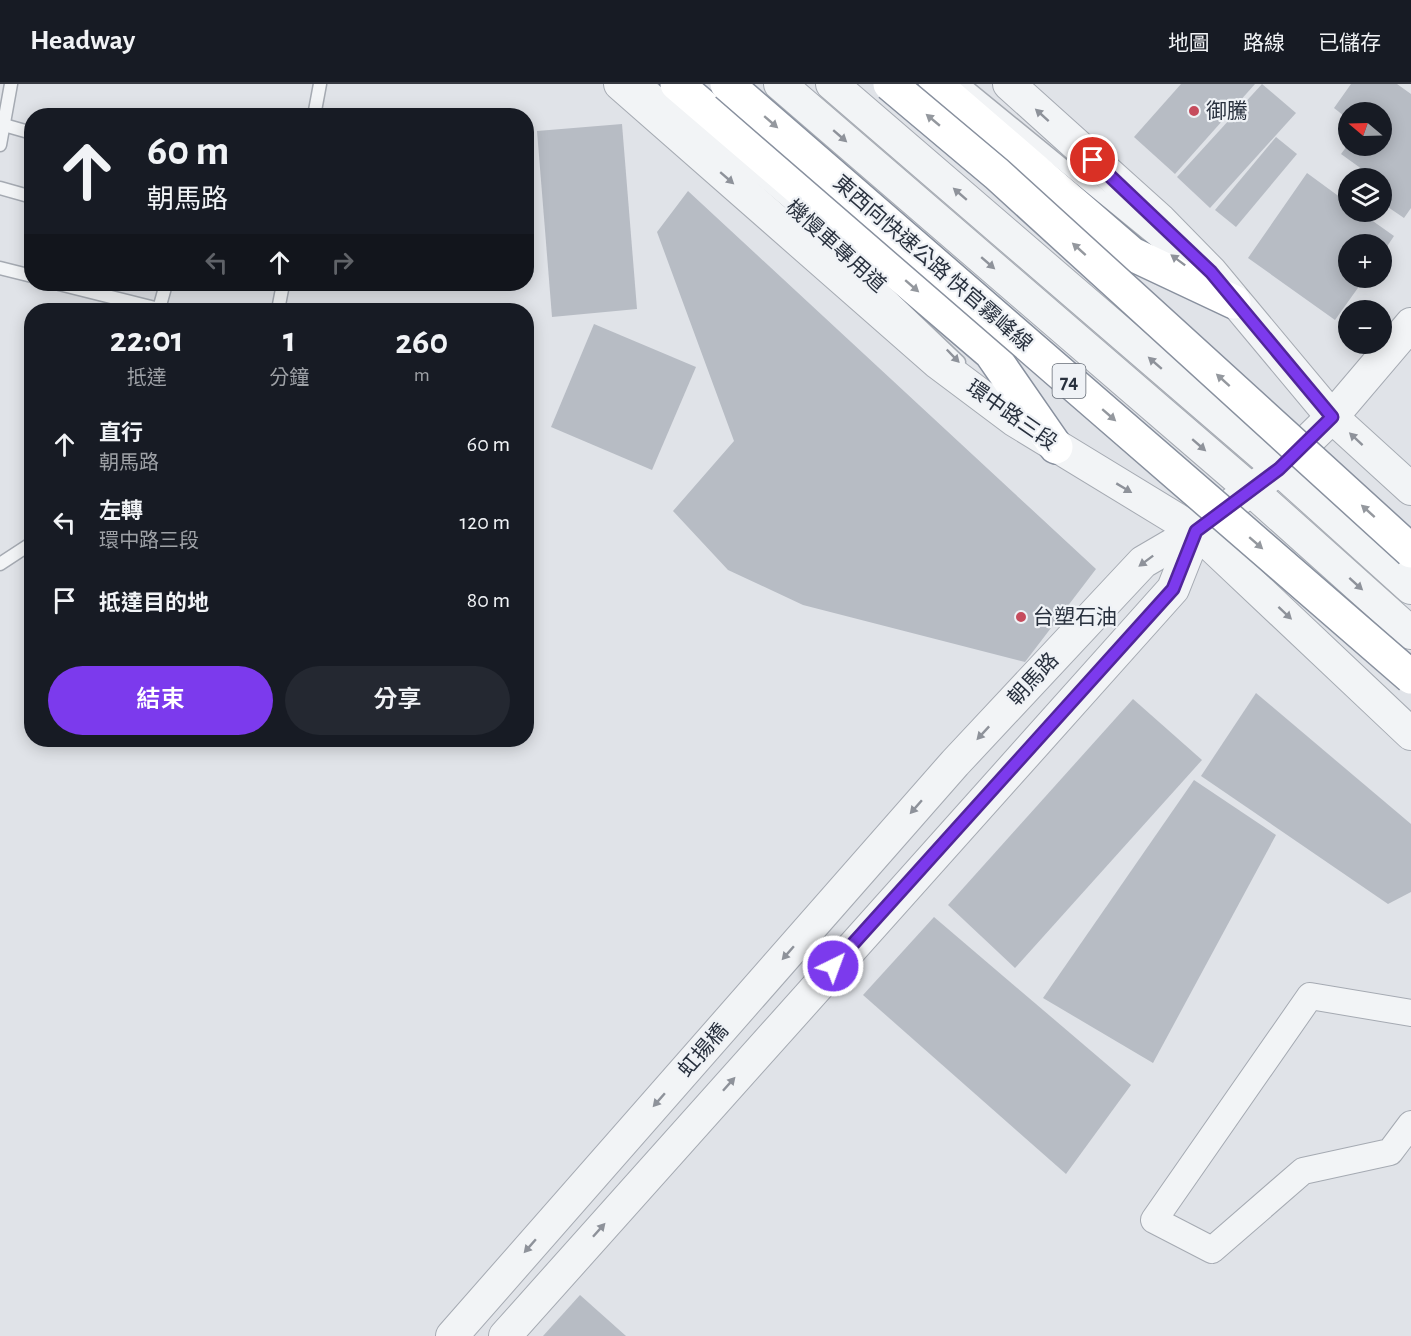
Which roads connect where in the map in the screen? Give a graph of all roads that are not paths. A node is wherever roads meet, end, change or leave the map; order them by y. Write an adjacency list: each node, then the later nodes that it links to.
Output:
1 (11, 84): 14 (lane)
2 (320, 84): 13 (lane)
3 (620, 84): 27 (street, 環中路三段, one-way to 27)
4 (648, 84): 27 (lane, 機慢車專用道, one-way to 27)
5 (677, 84): 28 (highway, 74, one-way to 28)
6 (727, 84): 38 (highway, 東西向快速公路 快官霧峰線 / 74, one-way to 38, bridge)
7 (780, 84): 30 (street, one-way to 30)
8 (832, 84): 29 (street, one-way to 8)
9 (890, 84): 34 (highway, one-way to 9, bridge)
10 (935, 84): 19 (highway)
11 (964, 84): 19 (lane)
12 (1009, 84): 23 (street, one-way to 12)
13 (316, 108)
14 (4, 125): 15 (lane); 16 (lane)
15 (24, 131)
16 (0, 145)
17 (0, 188): 18 (lane)
18 (24, 195)
19 (1143, 248): 23 (highway, one-way to 19)
20 (0, 268): 21 (lane)
21 (24, 274)
22 (87, 291): 24 (lane)
23 (1234, 302): 26 (street)
24 (135, 303)
25 (1411, 324): 26 (street, 朝馬路)
26 (1332, 417): 29 (street, 朝馬路); 31 (street, one-way to 26)
27 (1014, 420): 28 (street, 環中路三段)
28 (1056, 447): 32 (street, 環中路三段, one-way to 32)
29 (1279, 469): 30 (street, 朝馬路); 36 (street)
30 (1250, 489): 32 (street, 朝馬路); 37 (street, one-way to 37)
31 (1411, 489)
32 (1196, 531): 39 (street, 環中路三段, one-way to 39); 40 (street, 朝馬路, one-way to 40); 41 (street, 朝馬路)
33 (24, 548): 35 (lane)
34 (1411, 551)
35 (0, 564)
36 (1411, 588)
37 (1411, 633)
38 (1411, 677)
39 (1411, 734)
40 (955, 763): 44 (street, 虹揚橋, one-way to 44)
41 (990, 790): 45 (street, 虹揚橋, one-way to 41)
42 (1411, 1013): 43 (street)
43 (1411, 1124)
44 (452, 1336)
45 (505, 1336)

